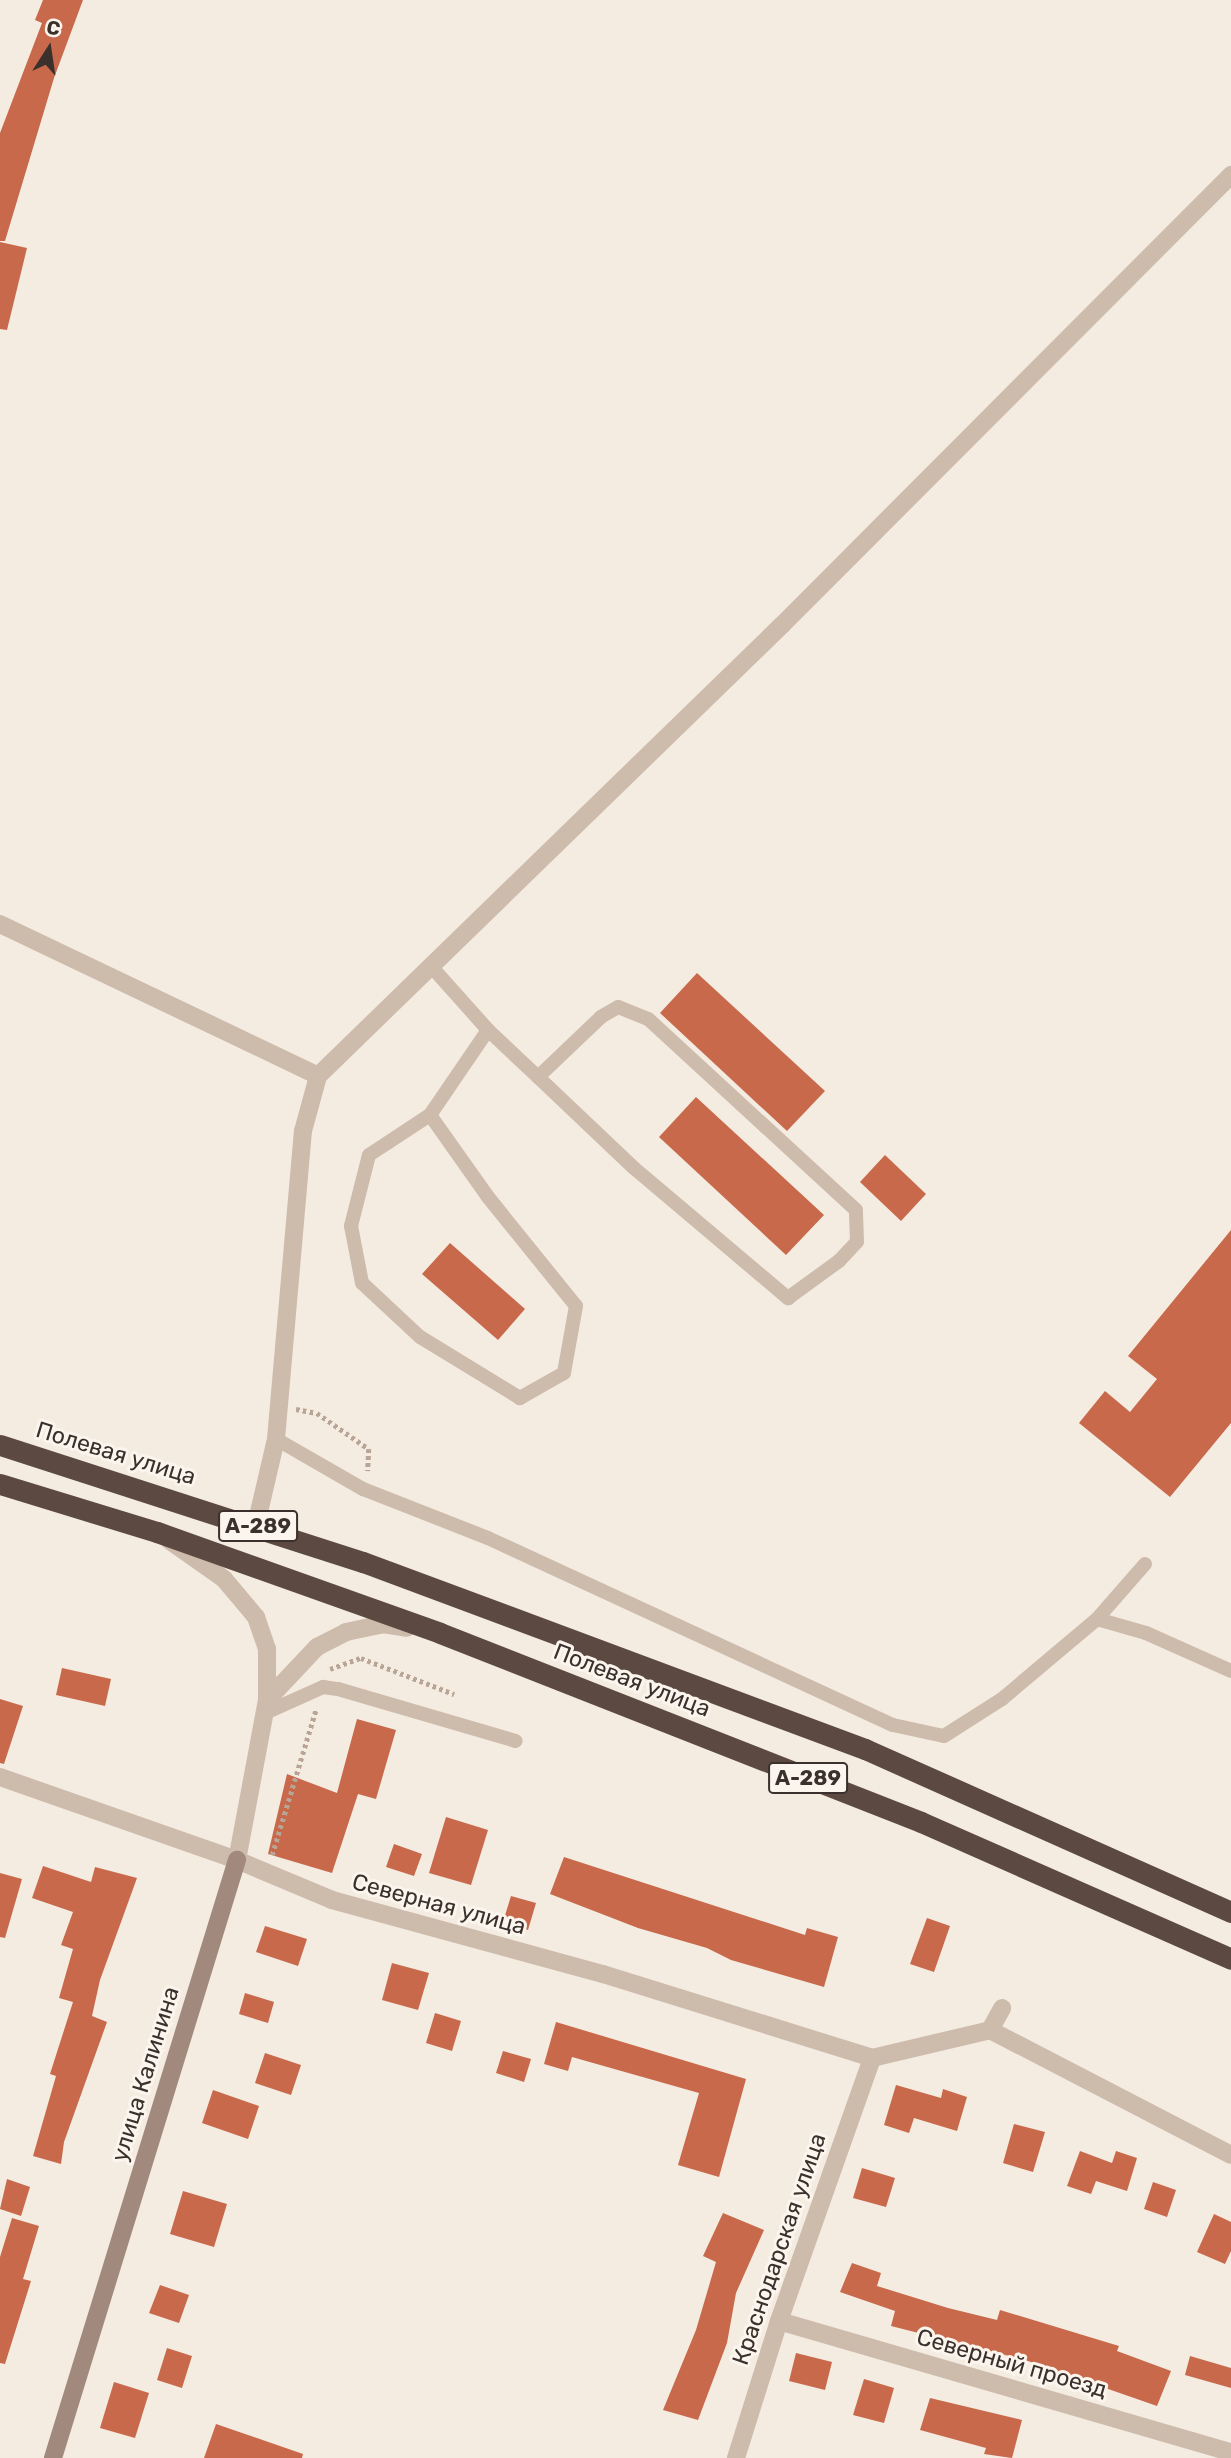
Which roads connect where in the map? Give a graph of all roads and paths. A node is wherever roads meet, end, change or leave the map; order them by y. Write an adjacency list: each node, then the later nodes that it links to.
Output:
1 (1231, 175): 3 (street)
2 (0, 924): 5 (street)
3 (430, 965): 4 (lane); 5 (street)
4 (488, 1030): 6 (lane); 7 (lane)
5 (318, 1076): 8 (street)
6 (538, 1077): 6 (lane)
7 (430, 1115): 7 (lane)
8 (279, 1406): 9 (street); 12 (path)
9 (276, 1439): 12 (lane); 13 (street)
10 (0, 1445): 13 (highway, Полевая улица / А-289)
11 (0, 1484): 14 (highway, Полевая улица / А-289)
12 (363, 1489): 16 (lane)
13 (256, 1525): 26 (highway, Полевая улица / А-289)
14 (157, 1532): 17 (highway, Полевая улица / А-289); 21 (street, А-289)
15 (1145, 1564): 16 (lane)
16 (1097, 1619): 18 (lane)
17 (440, 1633): 21 (street, А-289); 27 (highway, Полевая улица / А-289)
18 (1231, 1671)
19 (323, 1687): 20 (path); 21 (lane); 22 (lane); 25 (path)
20 (454, 1694)
21 (266, 1707): 24 (street, улица Калинина)
22 (516, 1741)
23 (0, 1777): 24 (street, Северная улица)
24 (237, 1860): 25 (street, Северная улица); 36 (street, улица Калинина)
25 (267, 1873): 32 (street, Северная улица)
26 (1231, 1912)
27 (1173, 1931): 28 (highway, Полевая улица / А-289); 29 (street)
28 (1231, 1959)
29 (1231, 1968)
30 (1002, 2008): 31 (street)
31 (990, 2030): 32 (street); 33 (street)
32 (872, 2058): 34 (street, Краснодарская улица)
33 (1231, 2155)
34 (779, 2320): 35 (street, Северный проезд); 37 (street, Краснодарская улица)
35 (1231, 2452)
36 (53, 2458)
37 (736, 2458)

